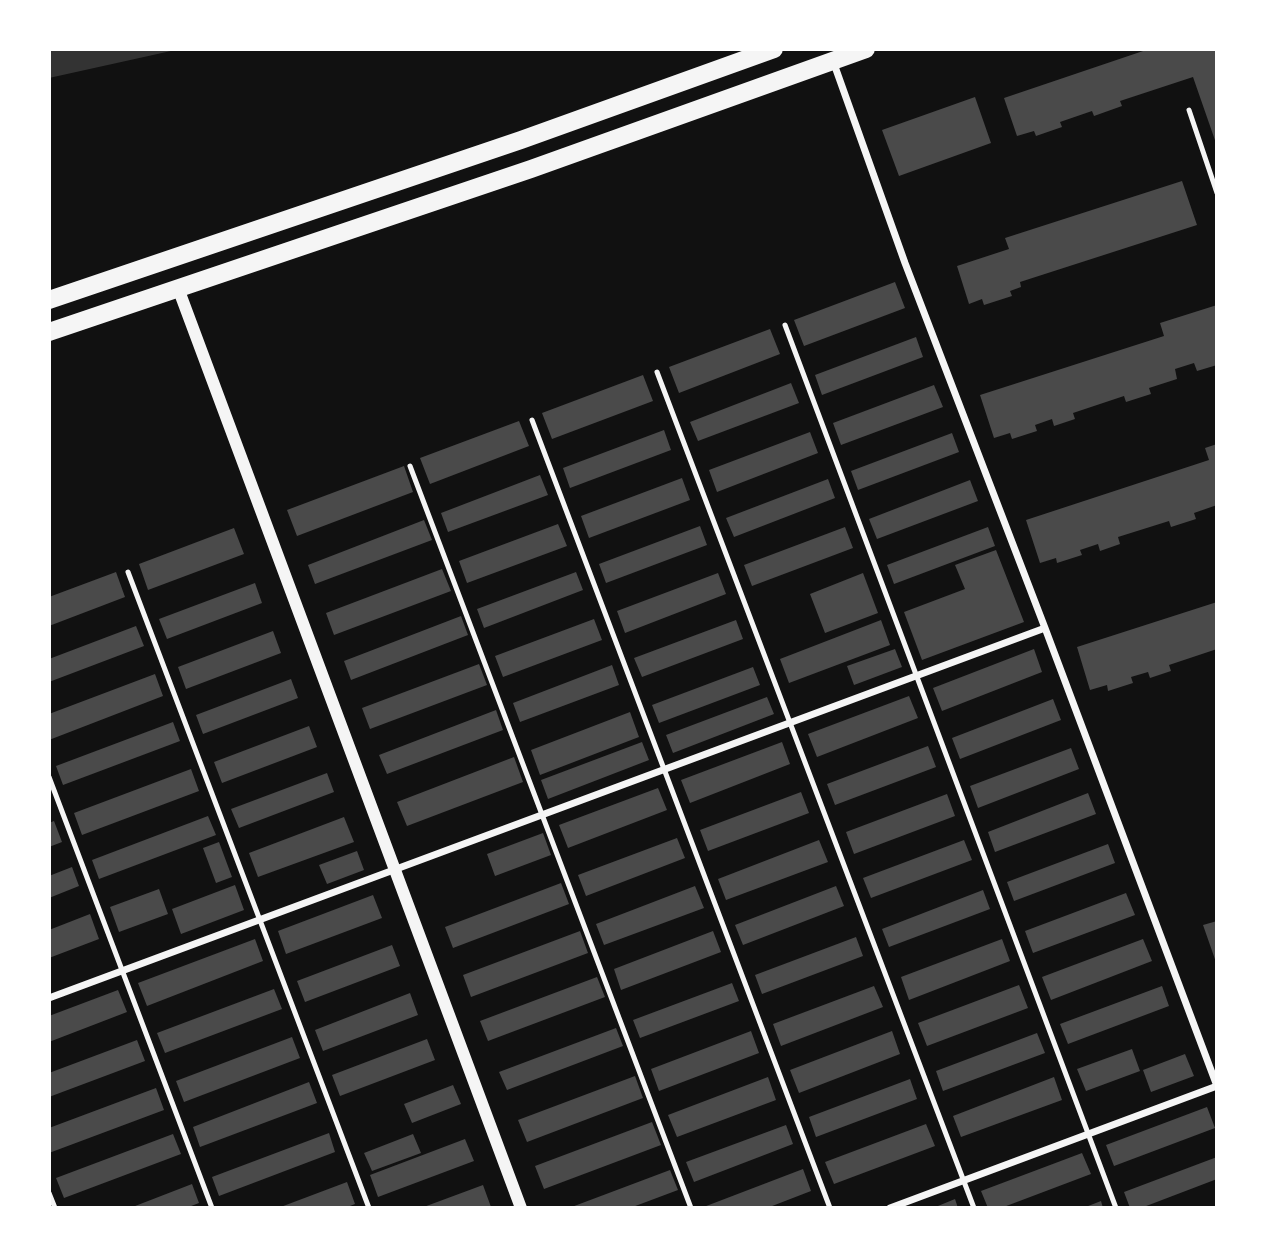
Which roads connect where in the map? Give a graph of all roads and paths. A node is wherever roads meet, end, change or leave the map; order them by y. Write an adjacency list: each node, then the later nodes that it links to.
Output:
1 (774, 49): 7 (main road)
2 (866, 49): 3 (main road)
3 (833, 61): 6 (main road); 14 (street)
4 (1189, 110): 5 (lane)
5 (1217, 193)
6 (178, 288): 9 (main road); 20 (street)
7 (49, 300)
8 (785, 324): 15 (lane)
9 (49, 332)
10 (657, 372): 16 (lane)
11 (532, 420): 17 (lane)
12 (410, 466): 19 (lane)
13 (128, 572): 21 (lane)
14 (1045, 628): 15 (street); 24 (street)
15 (917, 676): 16 (street); 25 (lane)
16 (790, 723): 17 (street); 26 (lane)
17 (664, 769): 19 (street); 33 (lane)
18 (49, 777): 22 (lane)
19 (542, 815): 20 (street); 32 (lane)
20 (395, 869): 21 (street); 31 (street)
21 (260, 920): 22 (street); 30 (lane)
22 (122, 971): 23 (street); 29 (lane)
23 (49, 998)
24 (1217, 1086): 25 (street)
25 (1089, 1134): 26 (street); 36 (lane)
26 (963, 1181): 34 (street); 35 (lane)
27 (49, 1193): 28 (lane)
28 (55, 1208)
29 (212, 1208)
30 (369, 1208)
31 (521, 1208)
32 (691, 1208)
33 (830, 1208)
34 (890, 1208)
35 (974, 1208)
36 (1116, 1208)

